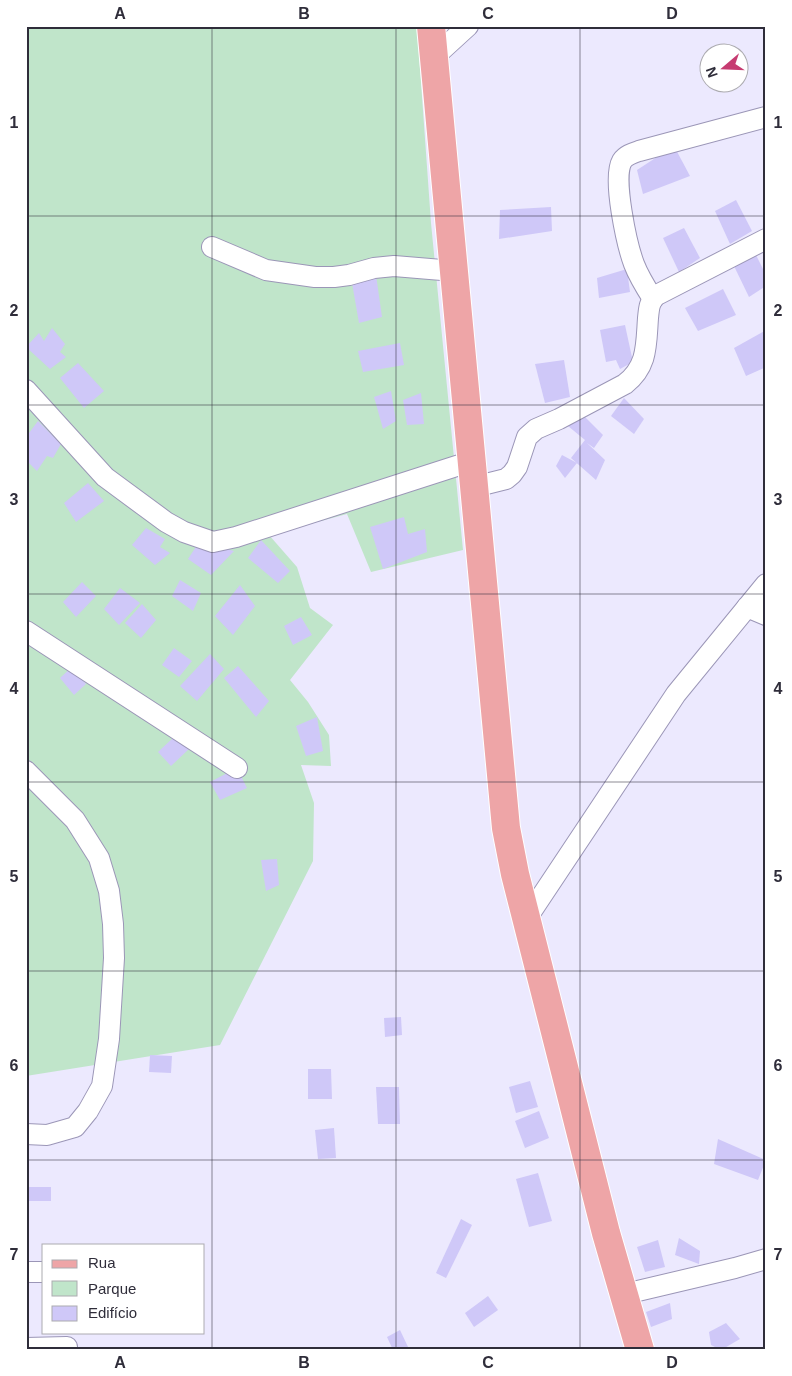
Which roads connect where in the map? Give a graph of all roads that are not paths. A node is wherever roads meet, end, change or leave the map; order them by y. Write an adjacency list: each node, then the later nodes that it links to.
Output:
1 (431, 26): 3 (main road)
2 (468, 26): 3 (street)
3 (433, 58): 7 (main road)
4 (766, 117): 8 (street)
5 (766, 239): 8 (street)
6 (212, 247): 7 (street)
7 (454, 271): 10 (main road)
8 (653, 299): 10 (street)
9 (26, 390): 10 (street)
10 (473, 474): 17 (main road)
11 (766, 584): 12 (street)
12 (747, 607): 13 (street); 17 (street)
13 (766, 615)
14 (26, 632): 15 (street)
15 (238, 768)
16 (26, 771): 18 (street)
17 (527, 918): 22 (main road)
18 (26, 1134)
19 (766, 1259): 22 (street)
20 (26, 1272): 21 (street)
21 (42, 1272)
22 (625, 1294): 25 (main road)
23 (67, 1346): 24 (street)
24 (26, 1348)
25 (640, 1350)

